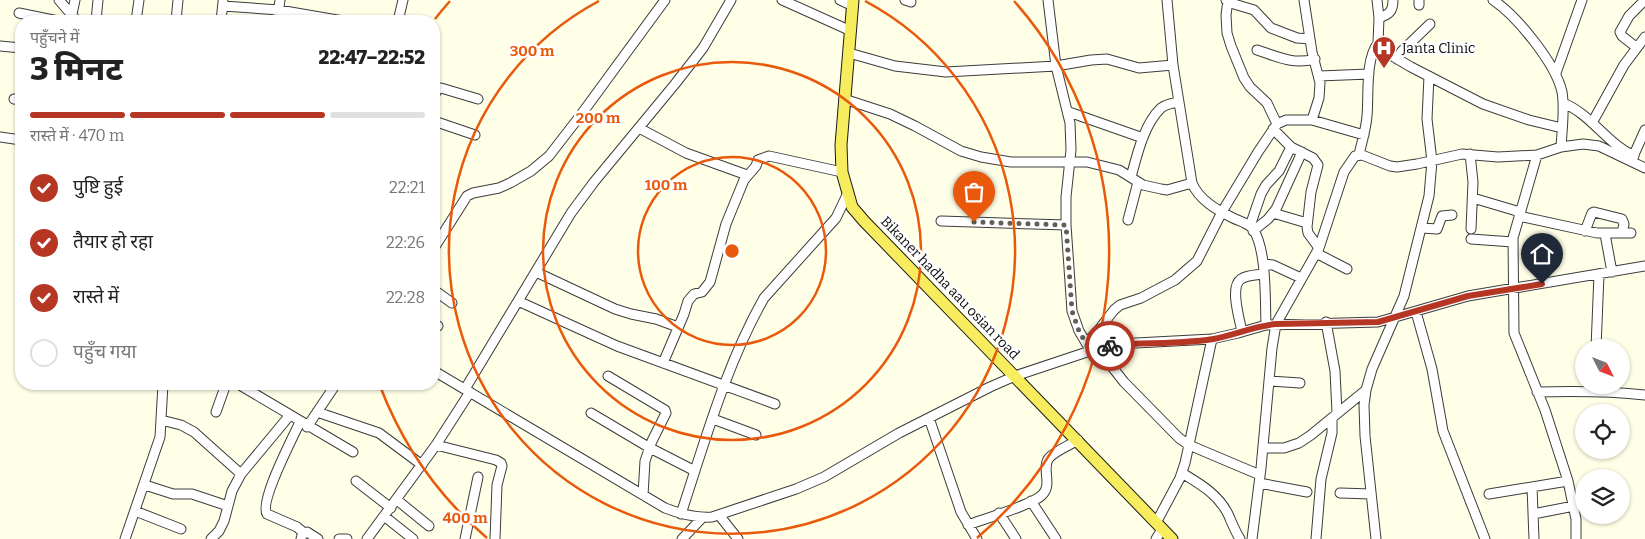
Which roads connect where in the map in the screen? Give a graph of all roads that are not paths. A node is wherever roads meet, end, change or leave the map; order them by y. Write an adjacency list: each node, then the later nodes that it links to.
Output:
1 (59, 0): 26 (street)
2 (74, 0): 27 (street)
3 (98, 0): 28 (street)
4 (139, 0): 29 (street)
5 (178, 0): 30 (street)
6 (280, 0): 23 (street)
7 (403, 0): 33 (street)
8 (665, 0): 101 (street)
9 (732, 0): 63 (street)
10 (782, 0): 36 (street)
11 (840, 0): 22 (street)
12 (1048, 0): 47 (street)
13 (1167, 0): 48 (street)
14 (1228, 0): 38 (street); 62 (street)
15 (1304, 0): 38 (street)
16 (1377, 0): 34 (street)
17 (1393, 0): 34 (street)
18 (1493, 0): 49 (street)
19 (1582, 0): 49 (street)
20 (1645, 0): 42 (street)
21 (223, 3): 23 (street)
22 (853, 3): 36 (main road, Bikaner hadha aau osian road)
23 (279, 10): 31 (street); 32 (street)
24 (19, 13): 25 (street)
25 (31, 15)
26 (72, 15)
27 (75, 15)
28 (97, 15)
29 (137, 15)
30 (177, 15)
31 (278, 15)
32 (308, 15)
33 (399, 15)
34 (1378, 18): 39 (street)
35 (1430, 24): 46 (street)
36 (851, 31): 44 (main road, Bikaner hadha aau osian road)
37 (1645, 37): 42 (street)
38 (1310, 39): 45 (street)
39 (1378, 43): 46 (street); 50 (street)
40 (0, 46): 41 (street)
41 (15, 47)
42 (1636, 47): 61 (street)
43 (1257, 50): 45 (street)
44 (849, 53): 47 (street); 55 (main road, Bikaner hadha aau osian road)
45 (1315, 59): 51 (street)
46 (1398, 59): 52 (street)
47 (1056, 66): 48 (street); 58 (street)
48 (1173, 66): 56 (street)
49 (1556, 73): 57 (street)
50 (1369, 74): 51 (street); 67 (street)
51 (1319, 76): 59 (street)
52 (1429, 76): 64 (street); 79 (street)
53 (440, 88): 54 (street)
54 (478, 99)
55 (844, 99): 80 (street); 82 (main road, Bikaner hadha aau osian road)
56 (1179, 102): 69 (street); 85 (street)
57 (1563, 103): 61 (street); 64 (street)
58 (1069, 112): 69 (street); 80 (street)
59 (1312, 120): 62 (street); 67 (street)
60 (440, 123): 66 (street)
61 (1595, 126): 71 (street); 78 (street)
62 (1275, 127): 72 (street); 88 (street)
63 (639, 128): 83 (street); 109 (street)
64 (1562, 128): 73 (street)
65 (1645, 130): 78 (street)
66 (475, 135)
67 (1364, 135): 75 (street)
68 (0, 137): 70 (street)
69 (1143, 138): 84 (street)
70 (15, 139)
71 (1590, 144): 73 (street); 78 (street)
72 (1291, 147): 74 (street); 96 (street)
73 (1561, 147): 77 (street)
74 (1302, 152): 89 (street); 94 (street)
75 (1359, 154): 79 (street); 104 (street)
76 (1470, 154): 77 (street); 79 (street); 87 (street)
77 (1537, 155): 90 (street)
78 (1633, 159): 81 (street)
79 (1432, 161): 97 (street)
80 (1069, 163): 84 (street); 95 (street)
81 (1645, 168)
82 (842, 172): 83 (street); 86 (main road, Bikaner hadha aau osian road)
83 (747, 175): 123 (street)
84 (1135, 179): 85 (street); 92 (street)
85 (1192, 183): 88 (street)
86 (848, 195): 131 (main road, Bikaner hadha aau osian road); 134 (street)
87 (1473, 198): 90 (street); 98 (street)
88 (1222, 212): 96 (street); 127 (street)
89 (1273, 213): 94 (street); 96 (street)
90 (1520, 214): 99 (street); 103 (street)
91 (1452, 215): 97 (street)
92 (1128, 220)
93 (941, 221): 95 (street)
94 (1308, 223): 104 (street)
95 (1066, 225): 127 (street)
96 (1252, 228): 106 (street)
97 (1422, 228): 119 (street)
98 (1471, 229)
99 (1585, 231): 100 (street); 100 (street)
100 (1605, 234): 110 (street)
101 (440, 238)
102 (1471, 239): 103 (street)
103 (1513, 242): 114 (street)
104 (1317, 250): 108 (street); 113 (street)
105 (1645, 256): 107 (street)
106 (1264, 264): 111 (street); 113 (street)
107 (1644, 266): 110 (street)
108 (1347, 269)
109 (536, 272): 116 (street); 123 (street)
110 (1612, 272): 112 (street)
111 (1264, 274): 122 (street); 124 (street)
112 (1599, 274): 114 (street); 126 (street)
113 (1301, 278): 121 (street)
114 (1513, 290): 118 (street); 142 (street)
115 (440, 294): 117 (street)
116 (518, 302): 128 (street); 141 (street)
117 (452, 303)
118 (1416, 312): 119 (street); 214 (street)
119 (1393, 318): 120 (street); 140 (street)
120 (1326, 322): 121 (street); 150 (street)
121 (1276, 324): 122 (street); 132 (street)
122 (1266, 325): 124 (street)
123 (678, 327): 128 (street)
124 (1242, 332): 125 (street)
125 (1212, 339): 127 (street); 158 (street)
126 (1596, 339)
127 (1091, 348): 131 (street); 158 (street)
128 (663, 363): 134 (street)
129 (440, 375): 141 (street)
130 (608, 376): 159 (street)
131 (1015, 376): 151 (street); 156 (main road, Bikaner hadha aau osian road)
132 (1269, 380): 133 (street); 160 (street)
133 (1300, 383)
134 (724, 386): 145 (street); 152 (street)
135 (1575, 389): 142 (street)
136 (163, 390): 153 (street)
137 (224, 390): 146 (street)
138 (248, 390): 149 (street)
139 (332, 390): 147 (street)
140 (1366, 390): 150 (street); 174 (street)
141 (467, 391): 157 (street); 176 (street)
142 (1537, 392): 169 (street)
143 (1630, 393): 144 (street)
144 (1645, 395)
145 (775, 404)
146 (216, 412)
147 (317, 412): 154 (street); 162 (street)
148 (591, 413): 159 (street)
149 (290, 415): 154 (street); 165 (street)
150 (1334, 415): 160 (street); 212 (street)
151 (929, 418): 186 (street); 189 (street)
152 (713, 419): 155 (street); 163 (street)
153 (161, 420): 165 (street); 170 (street)
154 (304, 424): 161 (street); 193 (street)
155 (756, 435)
156 (1078, 440): 178 (street); 191 (main road, Bikaner hadha aau osian road)
157 (436, 445): 162 (street); 203 (street)
158 (1189, 445): 164 (street); 167 (street)
159 (650, 448): 163 (street); 176 (street)
160 (1263, 448): 167 (street)
161 (353, 452)
162 (422, 465): 177 (street)
163 (695, 471): 184 (street)
164 (1182, 473): 191 (street); 210 (street)
165 (241, 474): 179 (street)
166 (478, 477): 202 (street)
167 (1260, 479): 172 (street); 211 (street)
168 (356, 481): 181 (street)
169 (1568, 481): 171 (street); 180 (street)
170 (145, 485): 179 (street); 182 (street)
171 (1532, 487): 175 (street); 185 (street)
172 (1307, 492)
173 (1340, 493): 174 (street)
174 (1371, 494): 213 (street)
175 (1489, 494)
176 (643, 495): 184 (street)
177 (397, 500): 181 (street); 190 (street)
178 (1031, 502): 183 (street); 207 (street)
179 (228, 506): 196 (street)
180 (1574, 506): 185 (street); 216 (street)
181 (390, 508): 187 (street)
182 (135, 511): 192 (street); 195 (street)
183 (1000, 513): 189 (street); 206 (street)
184 (681, 514): 188 (street)
185 (1533, 514): 215 (street)
186 (719, 515): 188 (street); 204 (street)
187 (384, 516): 200 (street); 201 (street)
188 (702, 518): 194 (street)
189 (968, 525): 205 (street)
190 (429, 526)
191 (1159, 526): 208 (street); 209 (main road, Bikaner hadha aau osian road)
192 (181, 529)
193 (303, 536): 197 (street)
194 (688, 537)
195 (126, 539)
196 (212, 539)
197 (318, 539)
198 (339, 539): 199 (street)
199 (347, 539)
200 (367, 539)
201 (413, 539)
202 (465, 539)
203 (494, 539)
204 (738, 539)
205 (977, 539)
206 (1016, 539)
207 (1056, 539)
208 (1156, 539)
209 (1172, 539)
210 (1240, 539)
211 (1252, 539)
212 (1316, 539)
213 (1376, 539)
214 (1485, 539)
215 (1534, 539)
216 (1576, 539)

